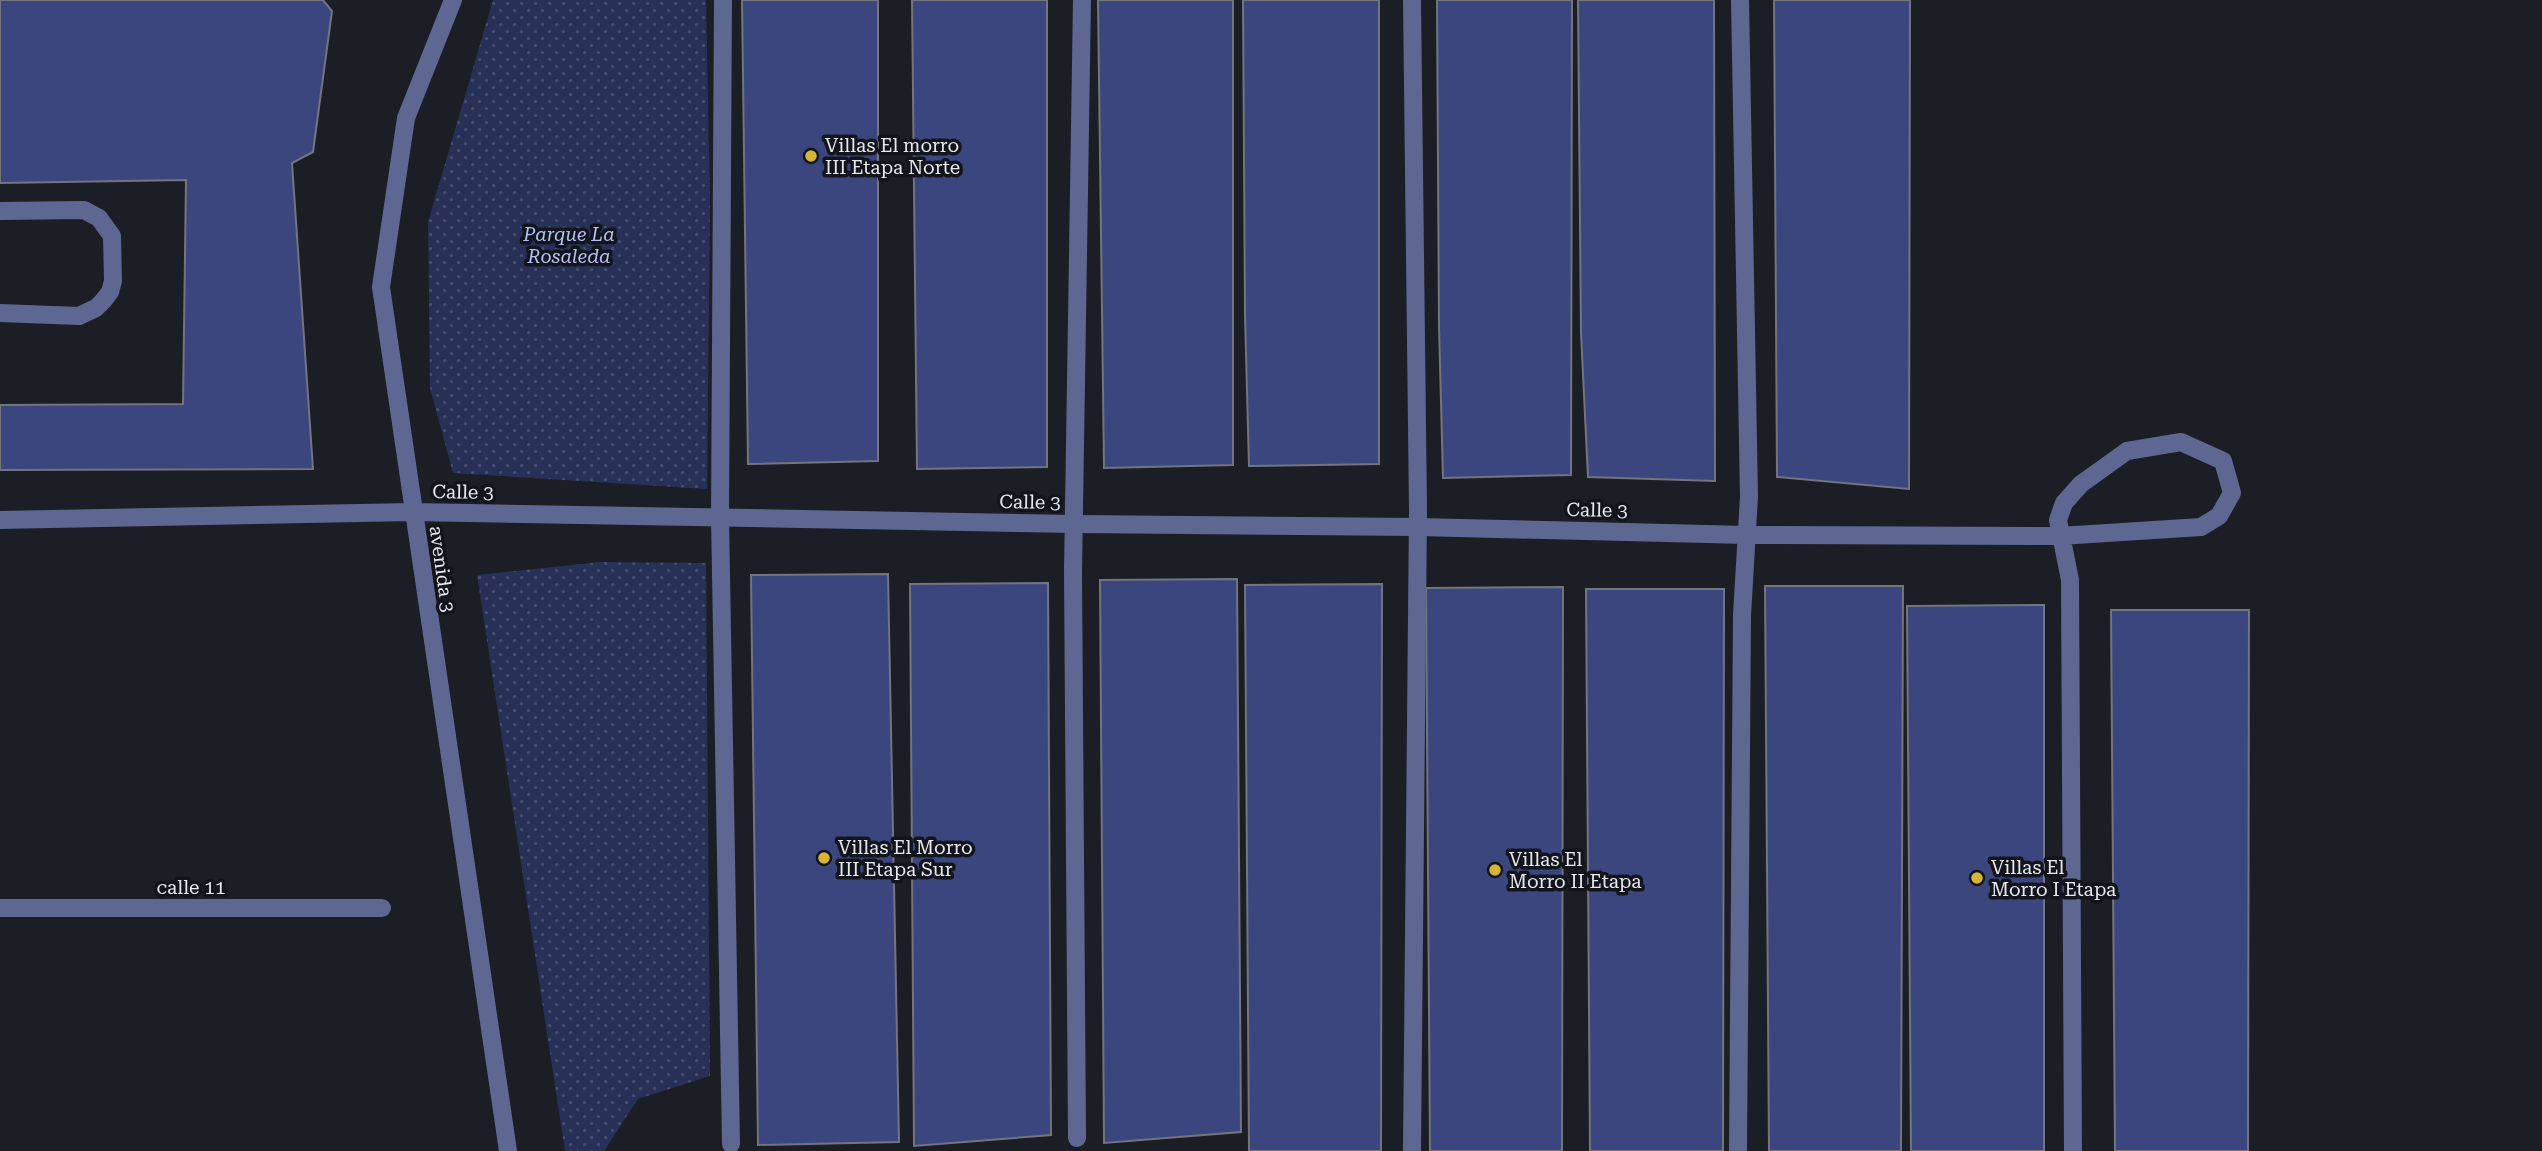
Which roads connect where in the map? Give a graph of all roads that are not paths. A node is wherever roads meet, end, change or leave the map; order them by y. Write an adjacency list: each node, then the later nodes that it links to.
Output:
1 (453, 0): 8 (street, avenida 3)
2 (723, 0): 9 (street)
3 (1082, 0): 11 (street)
4 (1412, 0): 12 (street)
5 (1740, 0): 13 (street)
6 (0, 211): 7 (street)
7 (0, 313)
8 (412, 512): 9 (street, Calle 3); 10 (street, Calle 3); 19 (street, avenida 3)
9 (720, 517): 11 (street, Calle 3); 18 (street)
10 (0, 520)
11 (1074, 524): 12 (street, Calle 3); 17 (street)
12 (1418, 527): 13 (street, Calle 3); 20 (street)
13 (1747, 535): 14 (street, Calle 3); 21 (street)
14 (2060, 537): 14 (street); 22 (street)
15 (0, 908): 16 (street, calle 11)
16 (382, 908)
17 (1077, 1138)
18 (730, 1144)
19 (508, 1151)
20 (1412, 1151)
21 (1738, 1151)
22 (2073, 1151)

